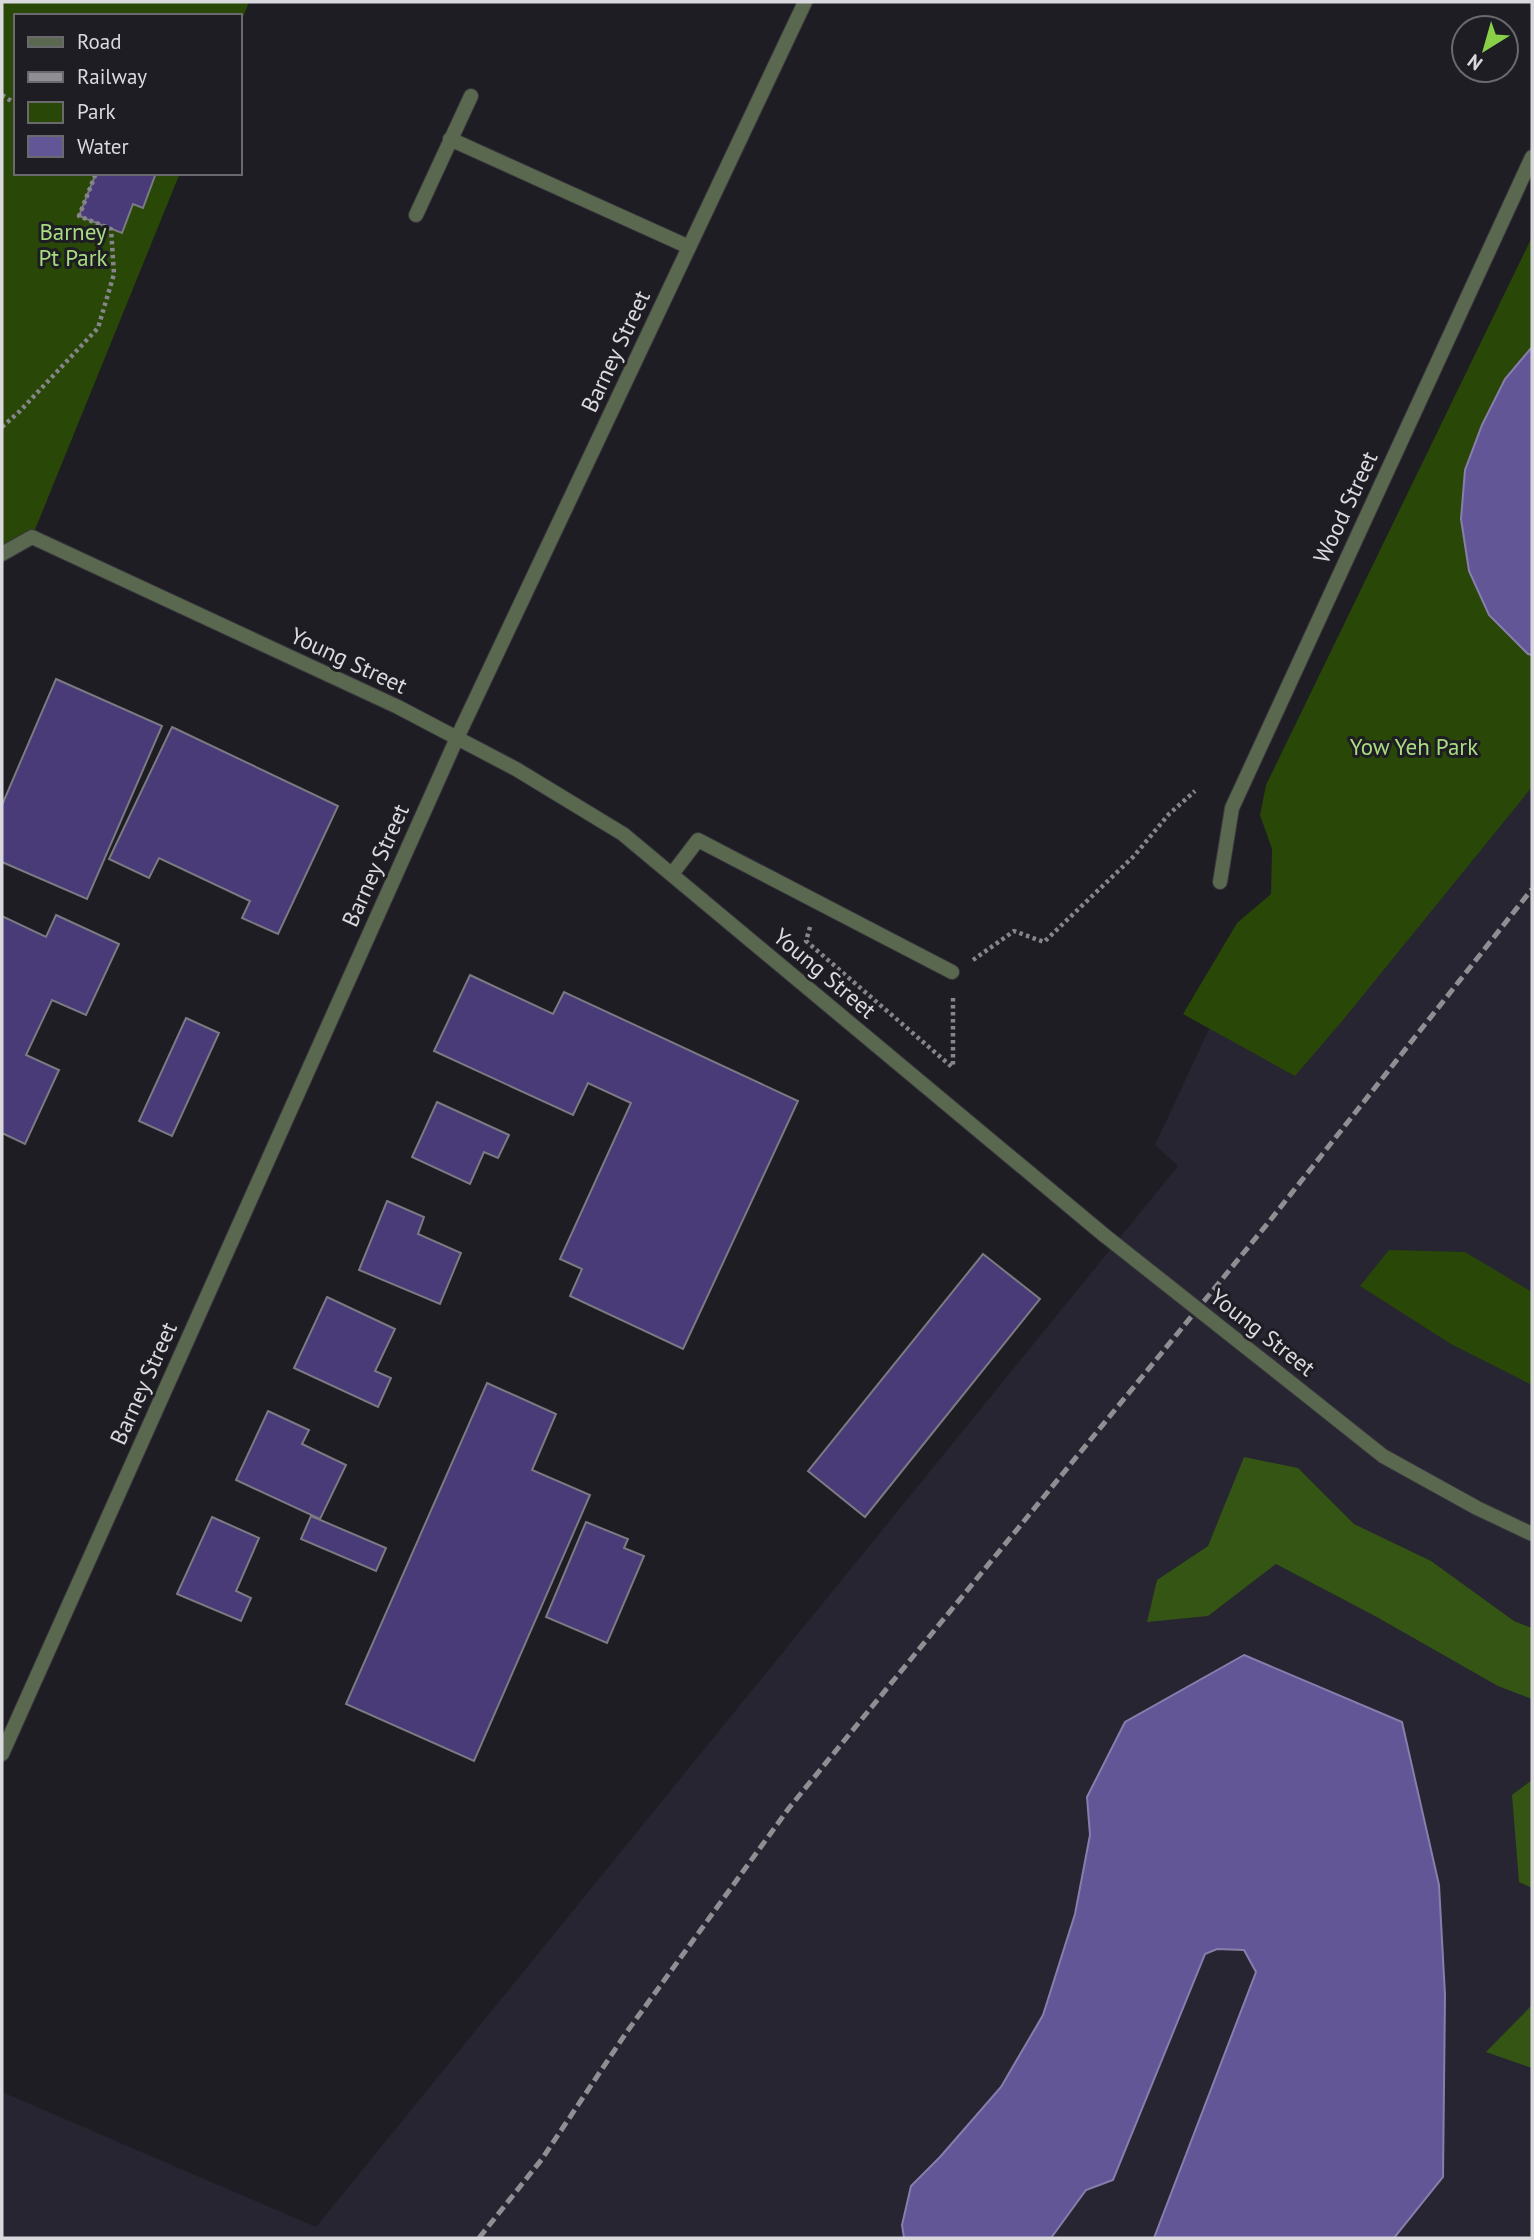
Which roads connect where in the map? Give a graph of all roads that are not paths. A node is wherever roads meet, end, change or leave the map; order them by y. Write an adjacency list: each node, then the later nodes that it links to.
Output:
1 (805, 2): 6 (street, Barney Street)
2 (471, 96): 3 (street)
3 (450, 139): 5 (street); 6 (street)
4 (1532, 157): 10 (street, Wood Street)
5 (416, 215)
6 (689, 247): 8 (street, Barney Street)
7 (2, 554): 8 (street, Young Street)
8 (457, 738): 9 (street, Young Street); 13 (street, Barney Street)
9 (672, 874): 11 (street); 12 (street, Young Street, bridge)
10 (1220, 882)
11 (952, 972)
12 (1532, 1534)
13 (2, 1754)

